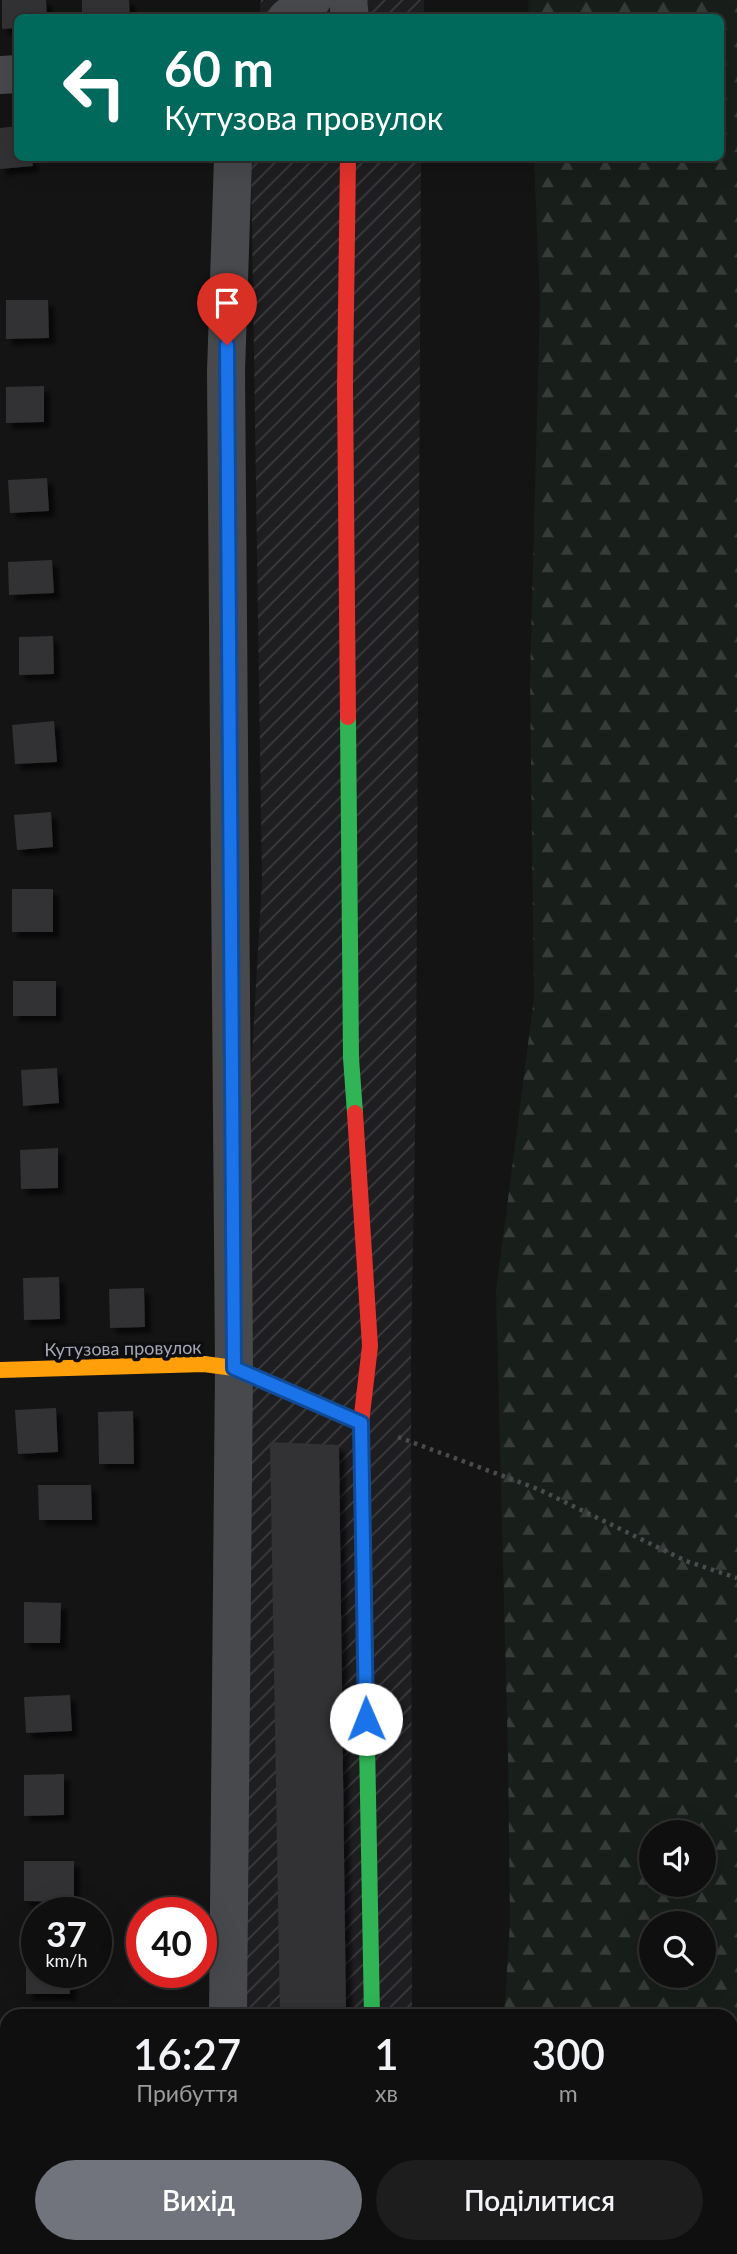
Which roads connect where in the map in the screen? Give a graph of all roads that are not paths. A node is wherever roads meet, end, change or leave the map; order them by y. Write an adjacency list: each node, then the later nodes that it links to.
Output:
1 (312, 0): 2 (street)
2 (293, 14)
3 (233, 161): 5 (street)
4 (348, 161): 7 (street)
5 (234, 1368): 6 (street, Кутузова провулок); 7 (street, Кутузова провулок); 8 (street)
6 (0, 1370)
7 (361, 1423): 9 (street)
8 (228, 2009)
9 (372, 2009)

